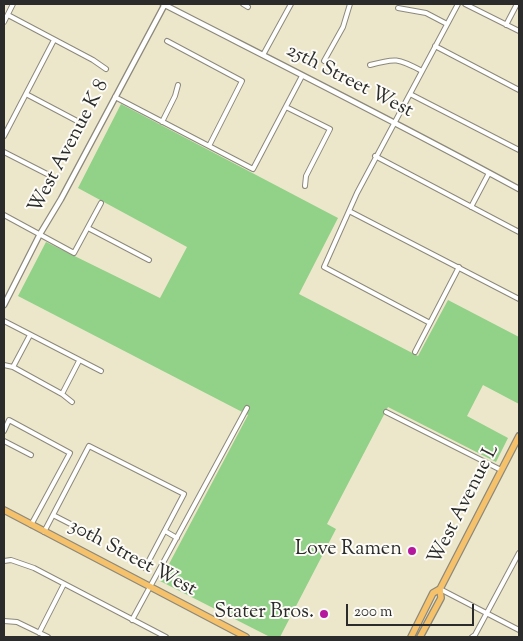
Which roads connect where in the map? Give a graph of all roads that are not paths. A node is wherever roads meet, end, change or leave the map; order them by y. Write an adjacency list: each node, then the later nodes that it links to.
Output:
1 (14, 4): 11 (street)
2 (164, 4): 19 (street, 25th Street West); 29 (street, West Avenue K 8)
3 (243, 4): 9 (street)
4 (291, 4): 19 (street)
5 (350, 4): 20 (street)
6 (458, 4): 13 (street)
7 (465, 4): 14 (street)
8 (518, 4): 14 (street)
9 (248, 6)
10 (398, 8): 13 (street)
11 (8, 15): 12 (street); 16 (street)
12 (4, 22)
13 (447, 24): 18 (street)
14 (506, 25): 15 (street)
15 (519, 31)
16 (54, 40): 22 (street); 27 (street)
17 (167, 41): 35 (street)
18 (435, 46): 23 (street); 26 (street)
19 (263, 55): 24 (street, 25th Street West)
20 (324, 61)
21 (370, 65): 23 (street)
22 (106, 69)
23 (422, 71): 28 (street)
24 (302, 76): 30 (street); 33 (street, 25th Street West)
25 (178, 85): 32 (street)
26 (519, 90)
27 (26, 94): 31 (street); 34 (street)
28 (410, 94): 33 (street); 36 (street)
29 (115, 97): 32 (street); 49 (street, West Avenue K 8)
30 (286, 107): 35 (street); 41 (street)
31 (78, 122)
32 (162, 122): 35 (street)
33 (394, 122): 38 (street); 39 (street, 25th Street West)
34 (4, 136)
35 (209, 146)
36 (519, 150)
37 (4, 152): 40 (street)
38 (375, 156): 44 (street); 45 (street)
39 (489, 173): 42 (street, 25th Street West); 44 (street)
40 (49, 176)
41 (305, 186)
42 (519, 189)
43 (101, 203): 47 (street)
44 (471, 207): 48 (street)
45 (349, 211): 51 (street); 55 (street)
46 (4, 215): 49 (street)
47 (88, 228): 49 (street); 50 (street)
48 (519, 232)
49 (40, 234): 53 (street, West Avenue K 8)
50 (149, 260)
51 (458, 267): 52 (street); 55 (street)
52 (519, 300)
53 (4, 306)
54 (4, 321): 56 (street)
55 (430, 323): 57 (street)
56 (30, 335): 58 (street); 60 (street)
57 (415, 352)
58 (79, 360): 61 (street); 62 (street)
59 (4, 365): 60 (street)
60 (13, 367): 62 (street)
61 (101, 371)
62 (62, 394): 63 (street)
63 (72, 402)
64 (247, 408): 77 (street)
65 (386, 412): 70 (street)
66 (4, 430): 73 (street)
67 (519, 436): 70 (main road, West Avenue L)
68 (4, 441): 69 (street)
69 (31, 455)
70 (501, 470): 83 (main road, West Avenue L)
71 (4, 510): 73 (main road, 30th Street West)
72 (53, 515): 74 (street); 75 (street); 76 (street)
73 (32, 525): 75 (main road, 30th Street West)
74 (165, 531): 77 (street); 80 (street)
75 (44, 532): 82 (main road, 30th Street West)
76 (90, 534)
77 (178, 538): 82 (street)
78 (519, 553): 84 (street)
79 (4, 561): 81 (street)
80 (145, 568)
81 (64, 584): 85 (street); 88 (street)
82 (150, 587): 85 (street); 91 (main road, 30th Street West)
83 (440, 589): 84 (street); 92 (main road, West Avenue L); 93 (main road, West Avenue L)
84 (487, 614): 87 (street); 94 (street)
85 (132, 620): 90 (street)
86 (4, 621): 88 (street)
87 (519, 630)
88 (39, 633): 89 (street)
89 (48, 637)
90 (166, 637)
91 (246, 637)
92 (411, 637)
93 (420, 637)
94 (472, 637)

